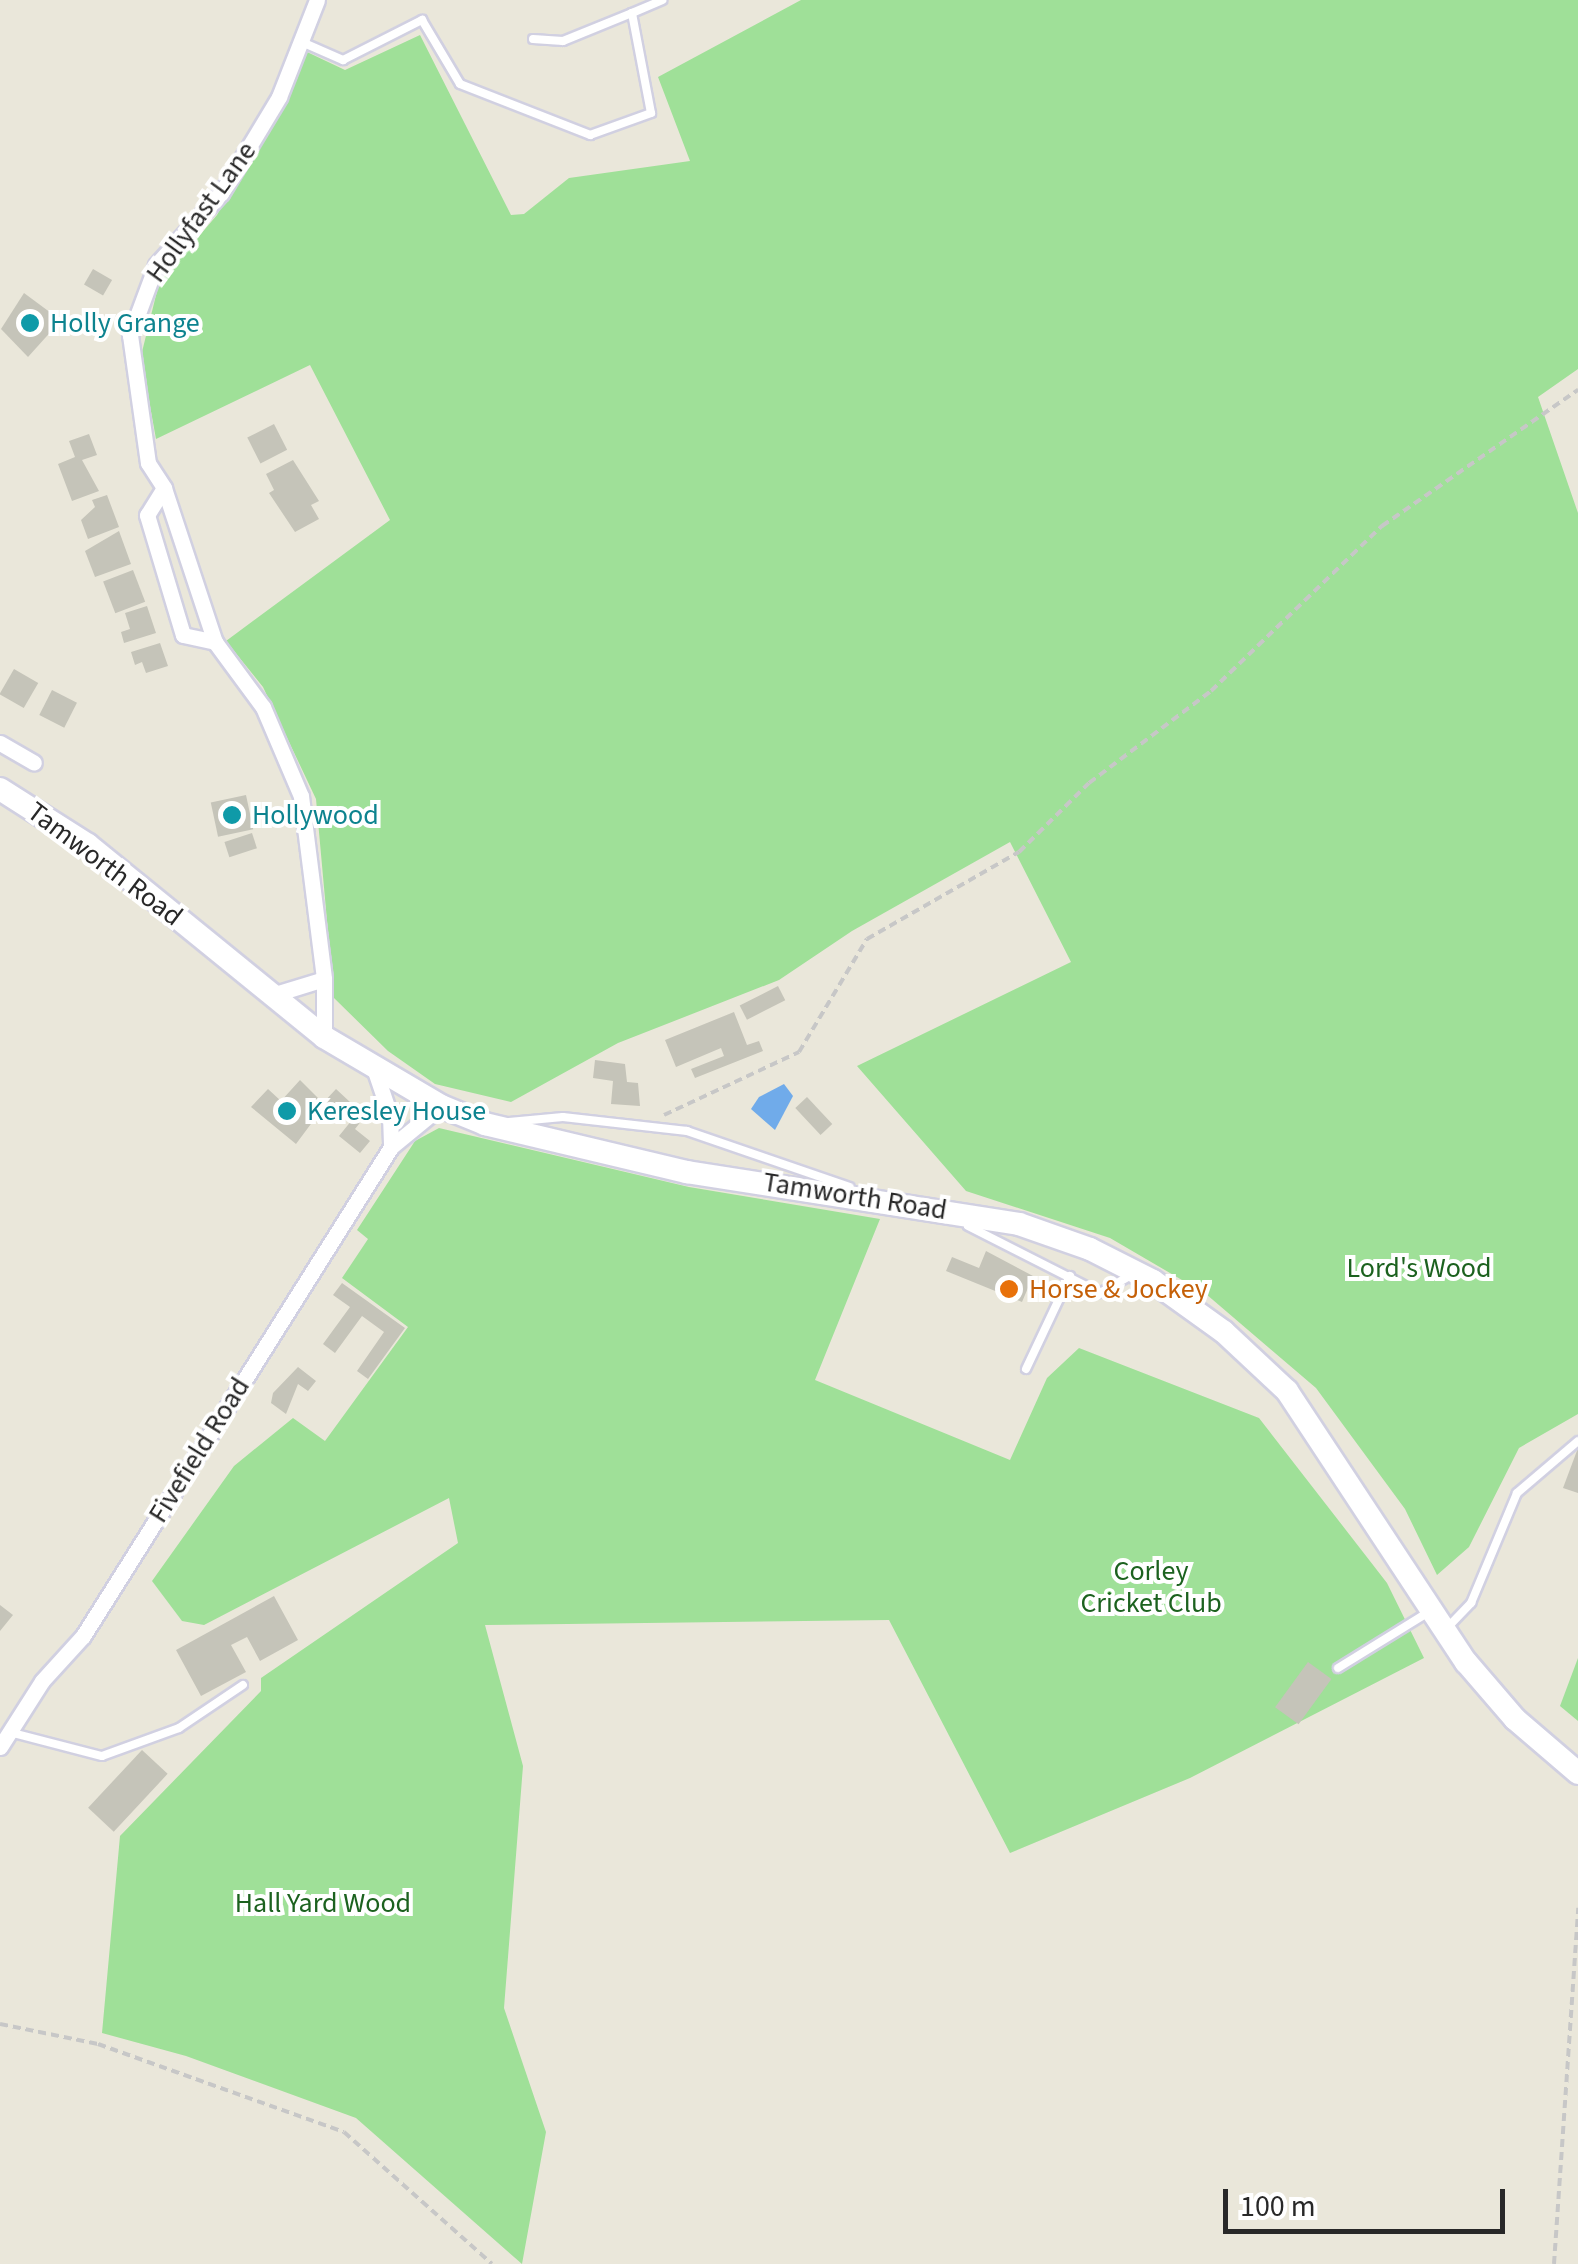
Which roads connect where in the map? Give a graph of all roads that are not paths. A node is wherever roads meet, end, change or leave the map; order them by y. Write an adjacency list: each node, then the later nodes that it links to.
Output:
1 (317, 0): 5 (street, Hollyfast Lane)
2 (662, 0): 3 (lane)
3 (632, 14): 4 (lane); 5 (lane)
4 (533, 39)
5 (304, 43): 6 (street, Hollyfast Lane)
6 (164, 488): 7 (street, Hollyfast Lane); 7 (street, Hollyfast Lane)
7 (215, 642): 11 (street, Hollyfast Lane)
8 (0, 743): 9 (street)
9 (34, 763)
10 (0, 789): 12 (main road, Tamworth Road)
11 (324, 979): 12 (street); 13 (street, Hollyfast Lane)
12 (272, 995): 13 (main road, Tamworth Road)
13 (324, 1037): 14 (main road, Tamworth Road)
14 (376, 1071): 15 (main road, Tamworth Road); 17 (street)
15 (442, 1106): 16 (main road, Tamworth Road); 17 (street, Fivefield Road)
16 (485, 1124): 18 (main road, Tamworth Road); 18 (lane)
17 (391, 1148): 27 (street, Fivefield Road)
18 (881, 1198): 19 (main road, Tamworth Road)
19 (928, 1206): 20 (main road, Tamworth Road); 21 (lane)
20 (1136, 1272): 21 (lane); 24 (main road, Tamworth Road)
21 (1070, 1276): 22 (lane)
22 (1026, 1369)
23 (1578, 1441): 24 (lane)
24 (1438, 1621): 25 (lane); 29 (main road, Tamworth Road)
25 (1338, 1668)
26 (243, 1685): 27 (lane)
27 (9, 1732): 28 (street, Fivefield Road)
28 (0, 1747)
29 (1578, 1774)

